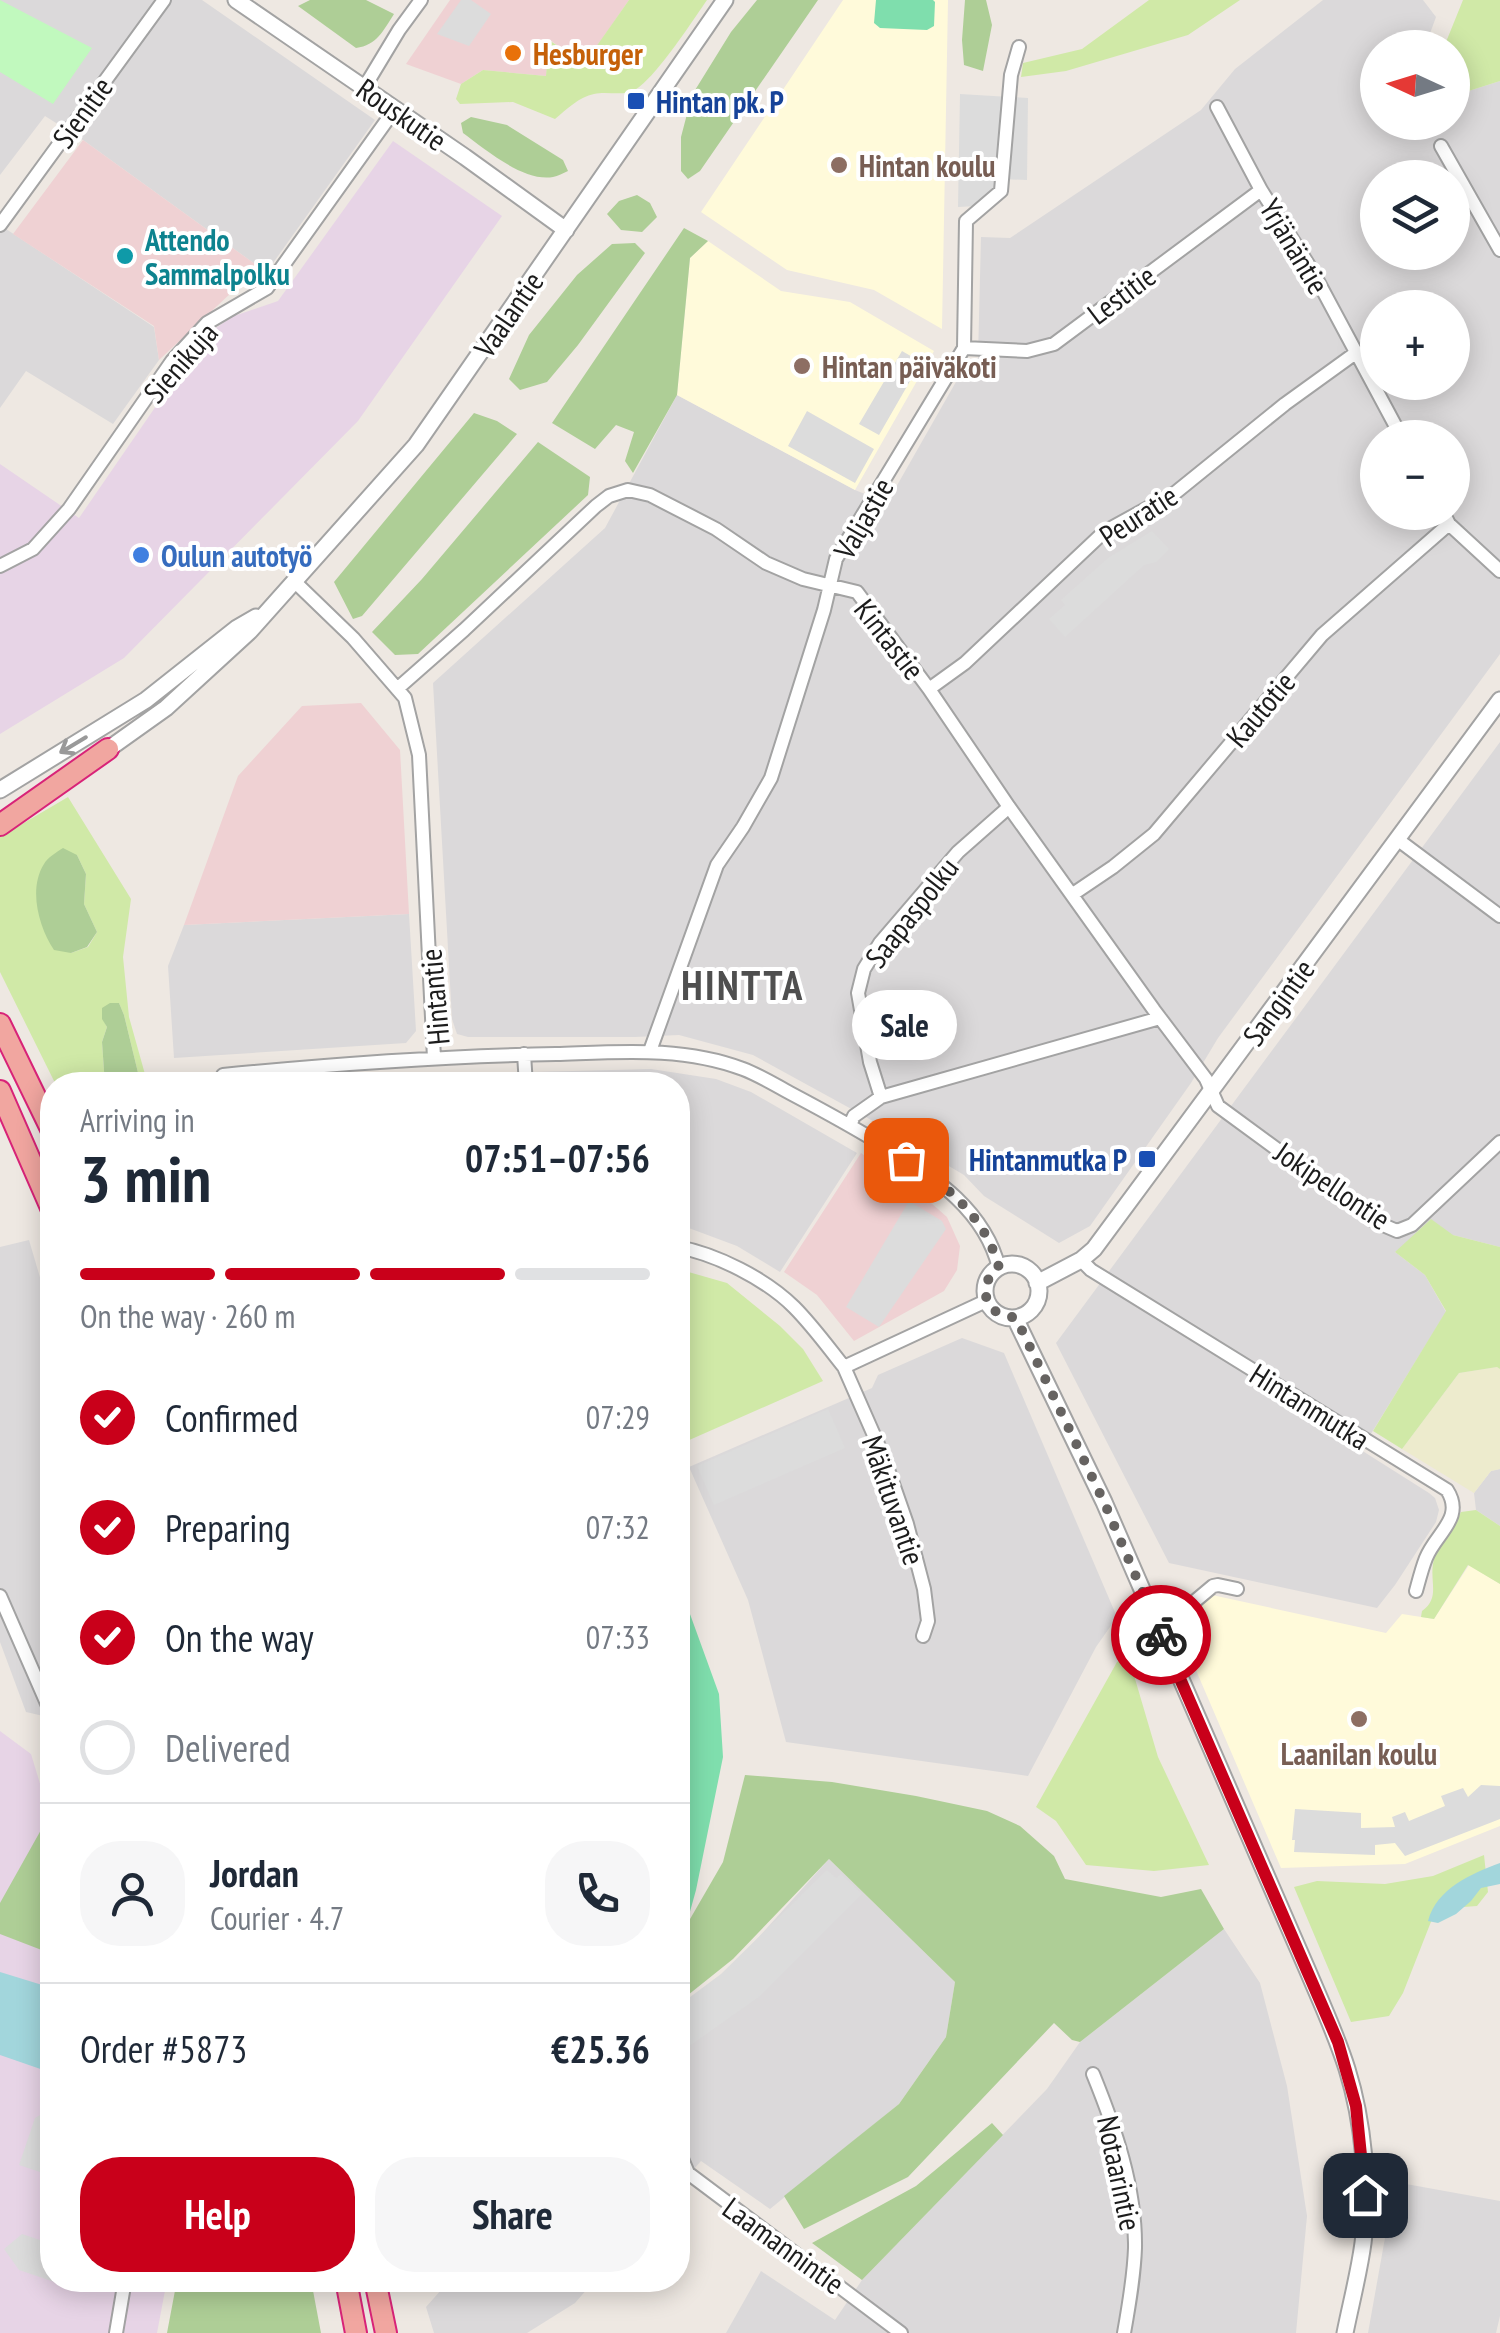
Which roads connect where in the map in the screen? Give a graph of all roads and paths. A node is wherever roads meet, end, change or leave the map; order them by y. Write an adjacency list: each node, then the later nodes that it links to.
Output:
1 (164, 0): 11 (street, Sienitie)
2 (236, 0): 6 (street, Rouskutie)
3 (421, 0): 6 (street)
4 (725, 0): 12 (street, Vaalantie)
5 (1019, 46): 14 (street)
6 (364, 88): 8 (street, Rouskutie)
7 (1218, 107): 10 (street, Yrjänäntie)
8 (395, 109): 12 (street, Rouskutie); 19 (street, Sienikuja)
9 (1441, 146): 13 (street)
10 (1261, 190): 14 (street, Lestitie); 15 (street, Yrjänäntie)
11 (3, 216)
12 (566, 230): 21 (street, Vaalantie)
13 (1500, 250)
14 (964, 348): 22 (street, Valjastie)
15 (1356, 352): 16 (street, Yrjänäntie); 25 (street, Peuratie)
16 (1392, 420)
17 (1433, 530): 33 (street, Kautotie)
18 (1458, 530): 20 (street)
19 (0, 566)
20 (1500, 571)
21 (295, 582): 23 (street, Vaalantie); 24 (street, Hintantie)
22 (829, 584): 24 (street, Kintastie); 25 (street, Kintastie); 37 (street, Valjastie)
23 (268, 610): 27 (street, Vaalantie); 28 (street, Vaalantie, one-way to 28)
24 (398, 689): 39 (street, Hintantie)
25 (929, 689): 29 (street, Kintastie)
26 (1500, 700): 32 (street, Sangintie)
27 (108, 750): 30 (street, Vaalantie); 31 (highway)
28 (0, 790)
29 (1009, 807): 33 (street, Kintastie); 44 (street, Saapaspolku)
30 (0, 816)
31 (0, 825)
32 (1398, 839): 34 (street); 43 (street, Sangintie)
33 (1073, 894): 35 (street, Kintastie)
34 (1500, 916)
35 (1160, 1018): 43 (street, Kintastie); 44 (street)
36 (0, 1024): 45 (highway)
37 (650, 1051): 38 (street, Hintantie); 46 (street, Hintantie)
38 (524, 1054): 39 (street, Hintantie); 41 (street)
39 (434, 1058): 40 (street)
40 (254, 1072)
41 (525, 1072)
42 (0, 1091): 48 (highway)
43 (1212, 1092): 47 (street, Jokipellontie); 50 (street, Sangintie)
44 (881, 1097): 46 (street)
45 (40, 1106)
46 (850, 1125): 51 (street, Hintantie)
47 (1500, 1142)
48 (40, 1183)
49 (690, 1249): 55 (street, Mäkituvantie)
50 (1082, 1260): 52 (street, Sangintie); 57 (street, Hintanmutka)
51 (999, 1268): 52 (street); 53 (street)
52 (1037, 1284): 54 (street)
53 (986, 1301): 54 (street); 55 (street)
54 (1016, 1318): 59 (street)
55 (844, 1366): 60 (street, Mäkituvantie)
56 (1238, 1588): 59 (street)
57 (1416, 1590)
58 (0, 1596): 61 (street)
59 (1158, 1627): 72 (street)
60 (923, 1636)
61 (40, 1687)
62 (1093, 2074): 71 (street, Notaarintie)
63 (690, 2174): 70 (street, Laamannintie)
64 (123, 2292): 67 (street)
65 (348, 2292): 68 (highway)
66 (377, 2292): 69 (highway)
67 (116, 2333)
68 (356, 2333)
69 (386, 2333)
70 (901, 2333)
71 (1124, 2333)
72 (1345, 2333)

